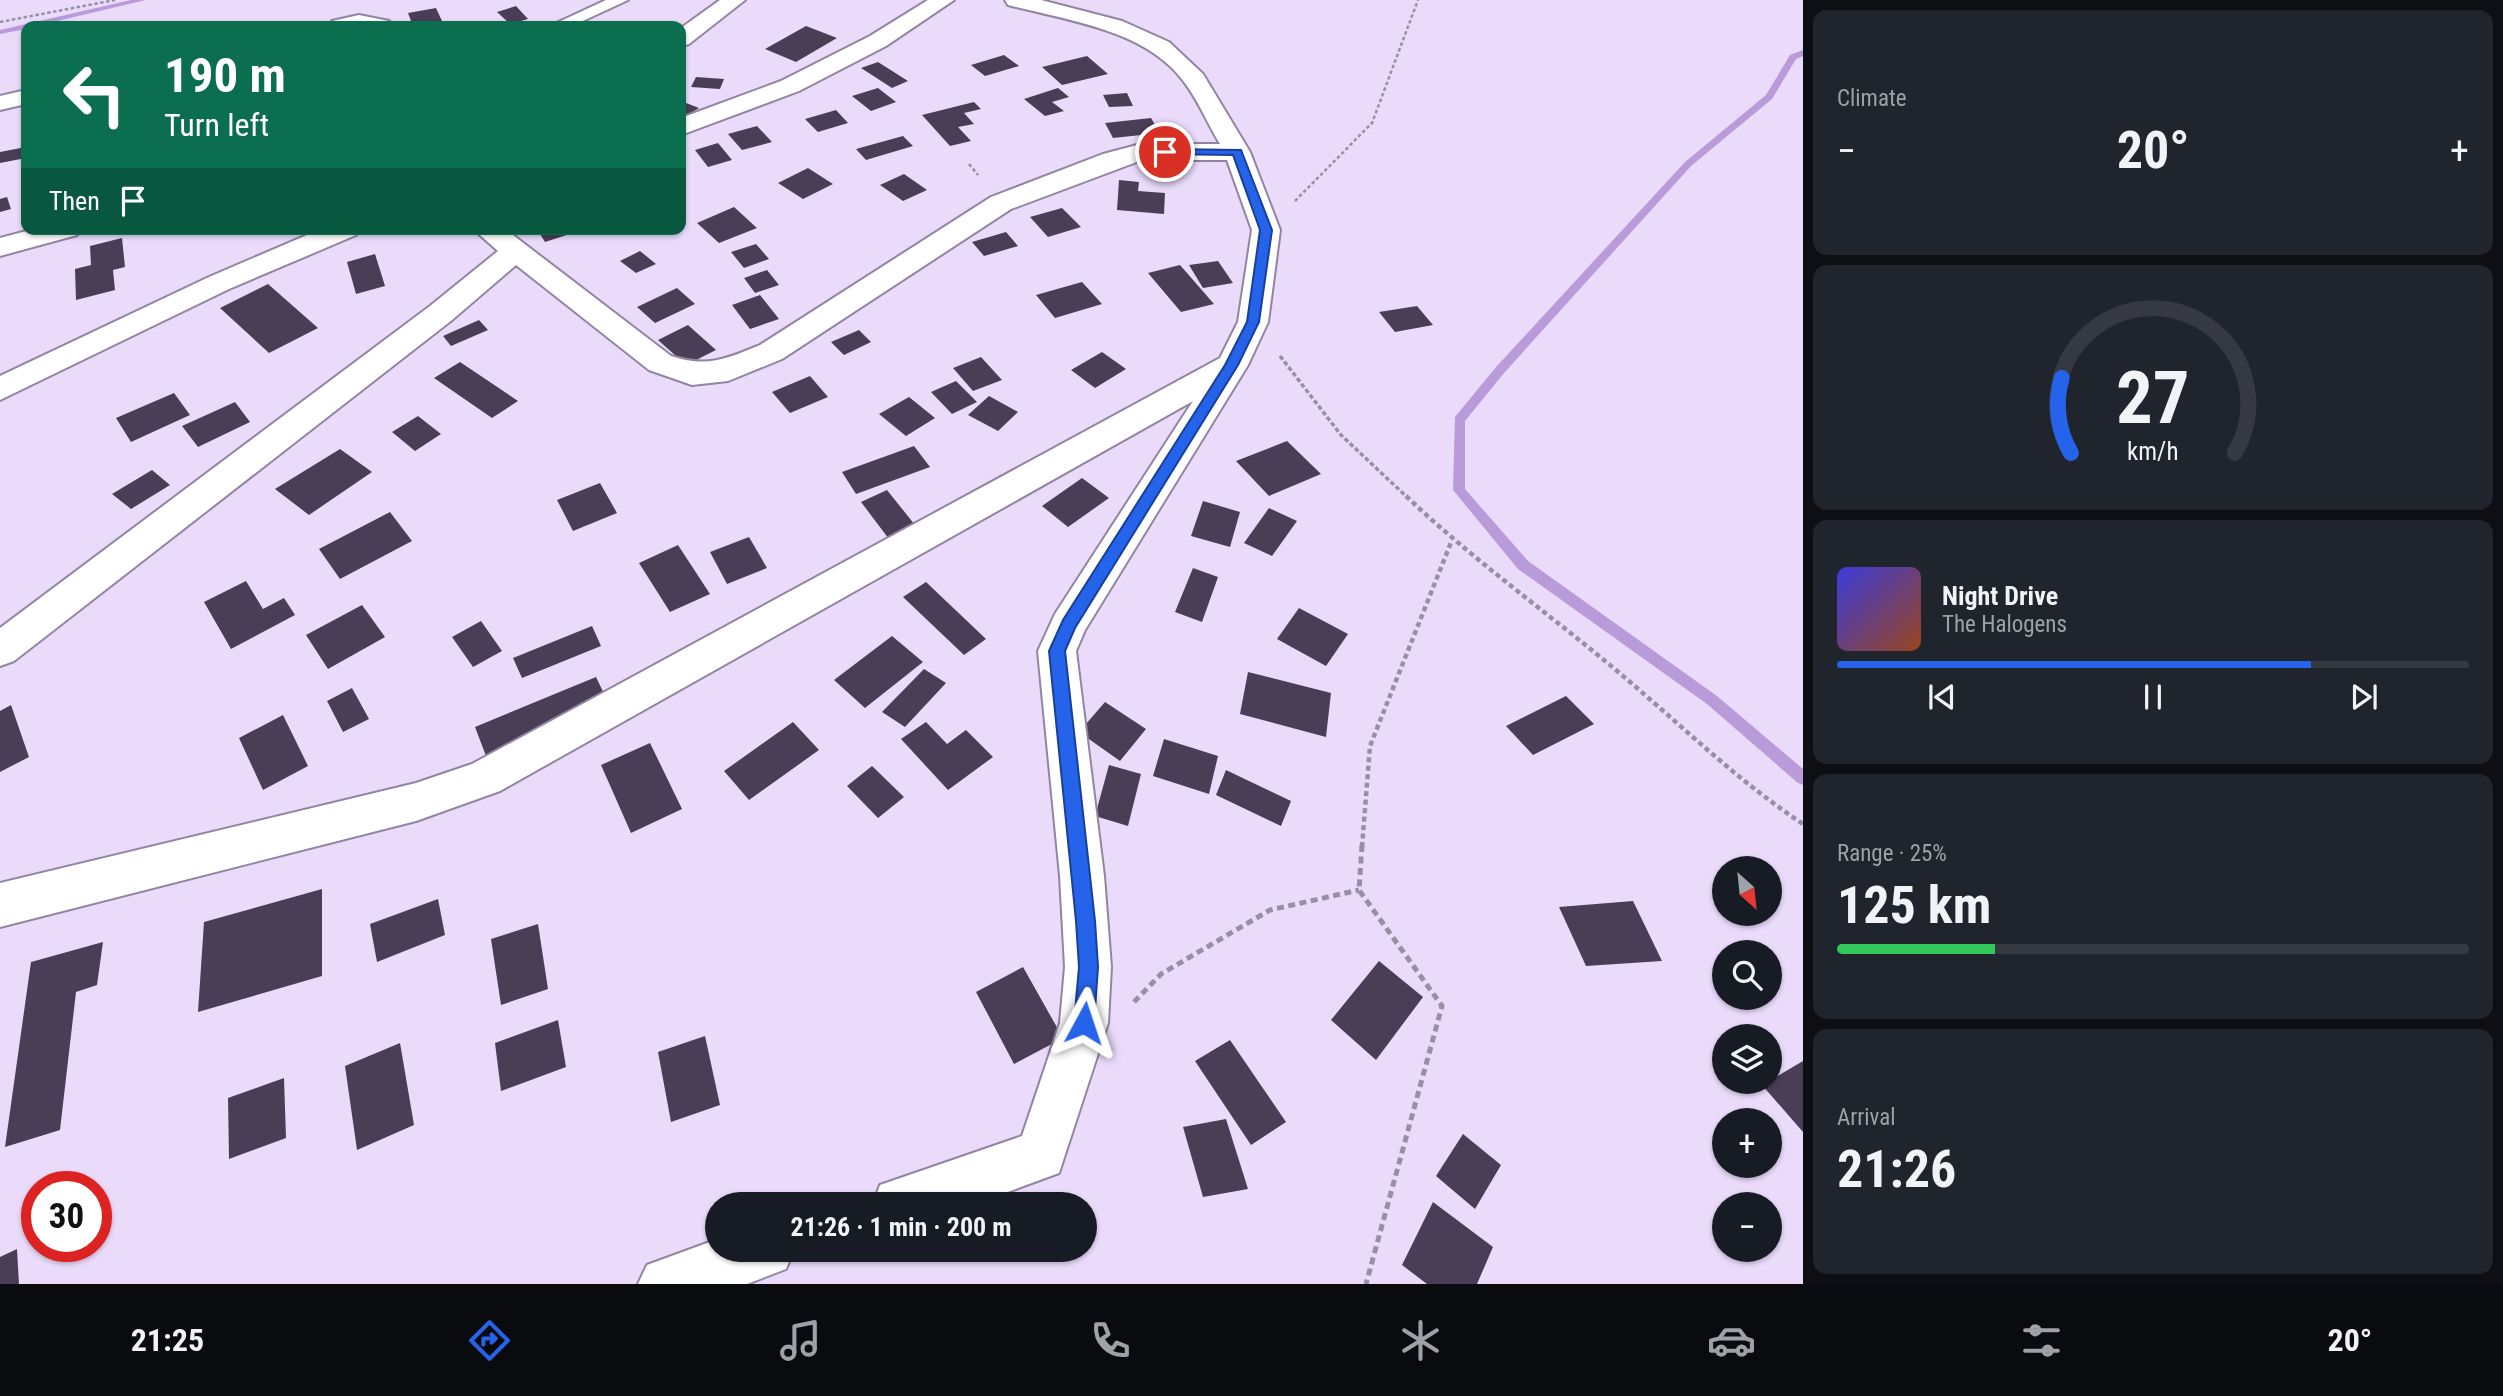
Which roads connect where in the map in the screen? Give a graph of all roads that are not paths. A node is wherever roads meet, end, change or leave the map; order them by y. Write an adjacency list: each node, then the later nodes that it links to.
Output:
1 (620, 0): 5 (lane)
2 (734, 0): 6 (street)
3 (943, 0): 9 (street)
4 (1016, 0): 10 (street)
5 (570, 21)
6 (686, 34)
7 (21, 98): 8 (street)
8 (0, 103)
9 (686, 125)
10 (1237, 152): 15 (street); 16 (street)
11 (45, 235): 14 (street)
12 (332, 235): 17 (street)
13 (495, 235): 15 (street)
14 (0, 247)
15 (515, 251): 18 (street)
16 (1242, 344): 19 (street); 20 (street)
17 (0, 389)
18 (0, 650)
19 (0, 905)
20 (934, 1192)
21 (731, 1262): 22 (street)
22 (666, 1284)

